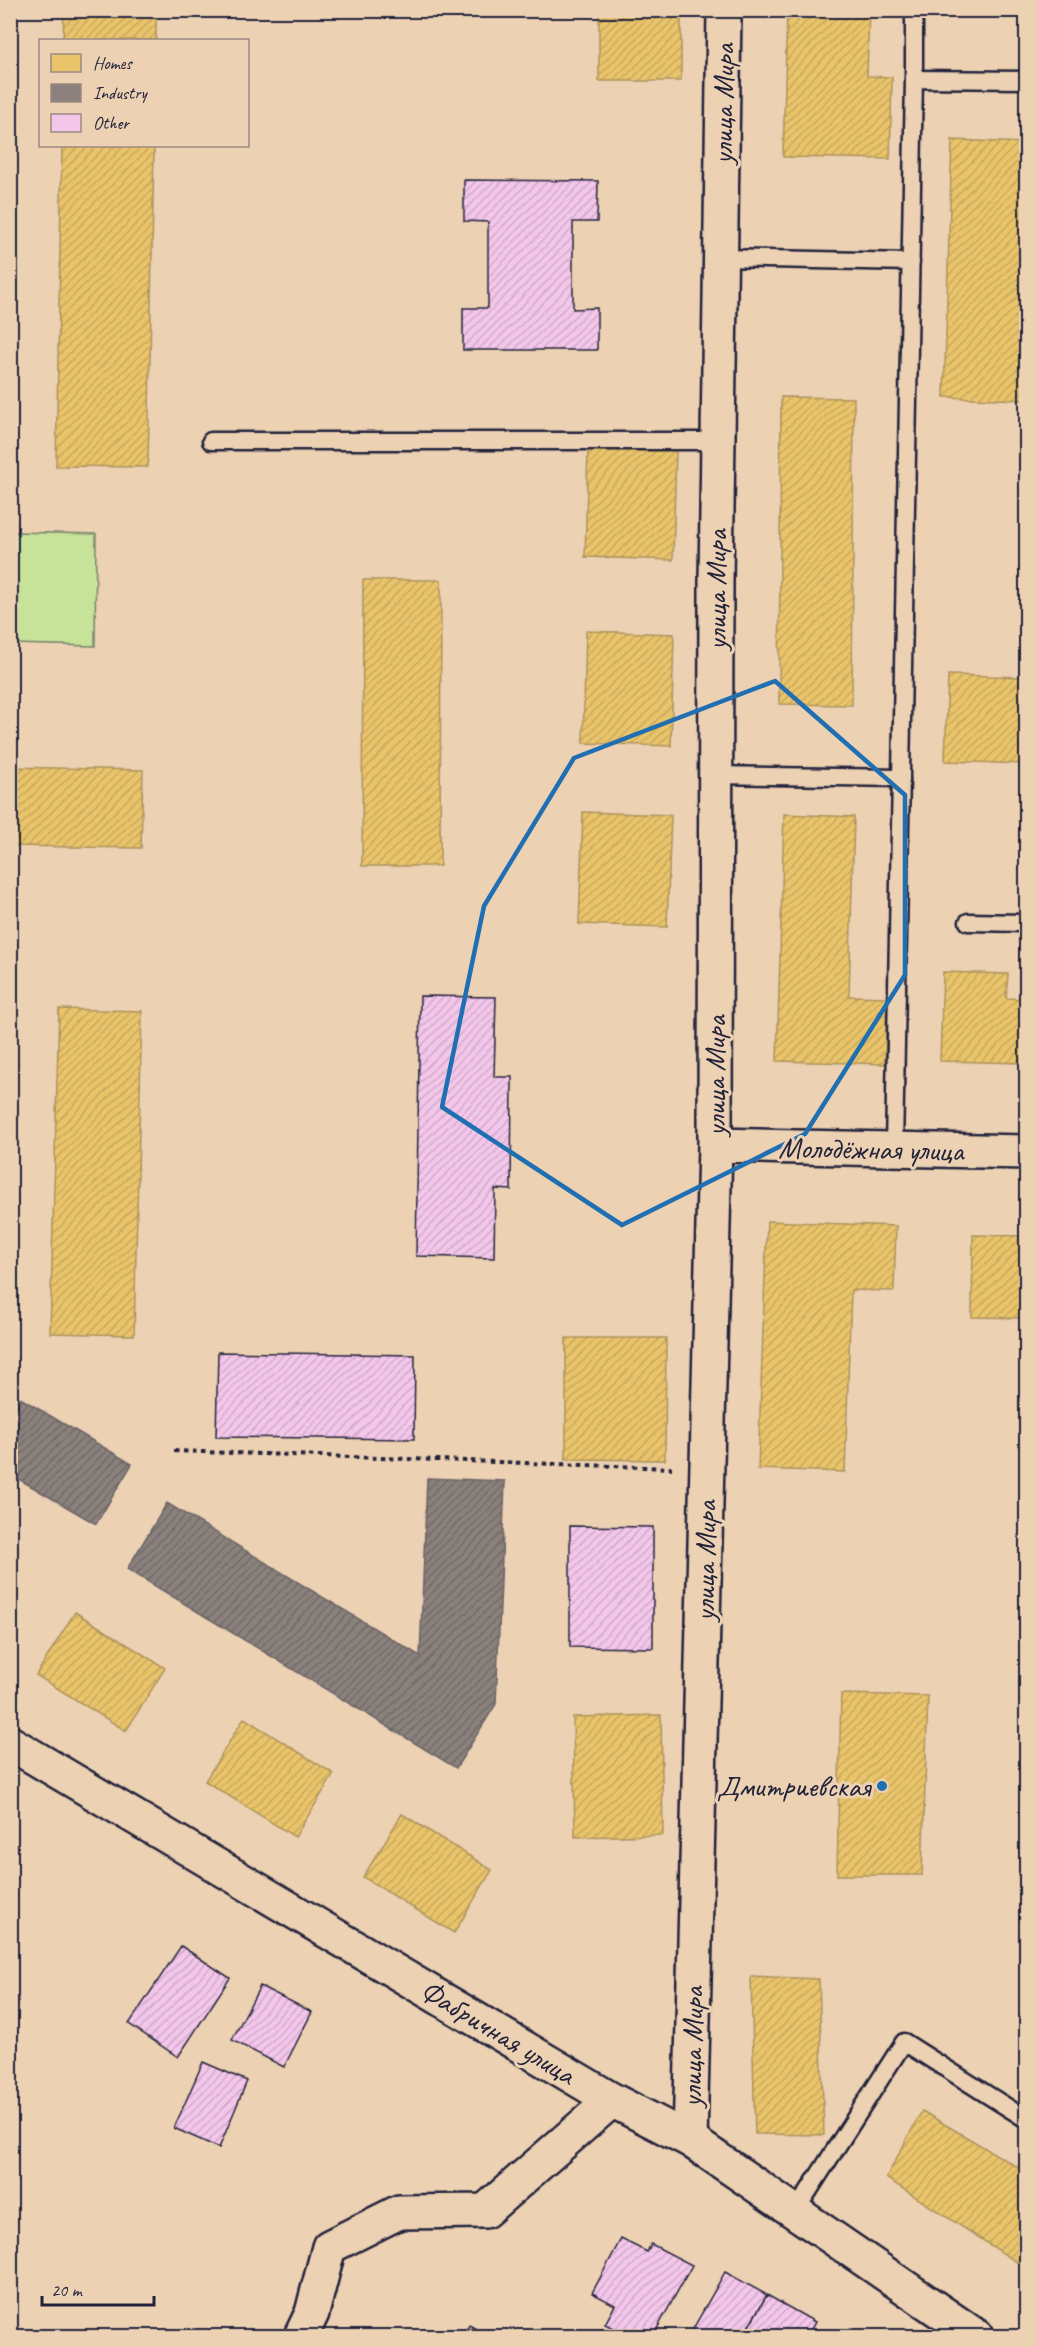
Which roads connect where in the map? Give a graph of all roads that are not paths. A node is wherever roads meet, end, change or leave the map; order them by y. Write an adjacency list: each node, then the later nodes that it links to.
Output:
1 (724, 10): 5 (street, улица Мира)
2 (914, 10): 3 (lane)
3 (914, 79): 4 (lane); 6 (lane)
4 (1026, 80)
5 (720, 258): 6 (lane); 8 (street, улица Мира)
6 (911, 262): 10 (lane)
7 (211, 441): 8 (lane)
8 (718, 441): 9 (street, улица Мира)
9 (716, 775): 10 (lane); 13 (street, улица Мира)
10 (901, 778): 14 (lane)
11 (968, 922): 12 (lane)
12 (1026, 923)
13 (715, 1145): 14 (street, Молодёжная улица); 19 (street, улица Мира)
14 (894, 1149): 15 (street, Молодёжная улица)
15 (1026, 1152)
16 (10, 1743): 17 (street, Фабричная улица)
17 (612, 2100): 19 (street, Фабричная улица); 21 (street)
18 (1026, 2119): 20 (lane)
19 (690, 2140): 20 (street, Фабричная улица)
20 (795, 2212): 22 (street, Фабричная улица)
21 (301, 2337)
22 (976, 2337)

